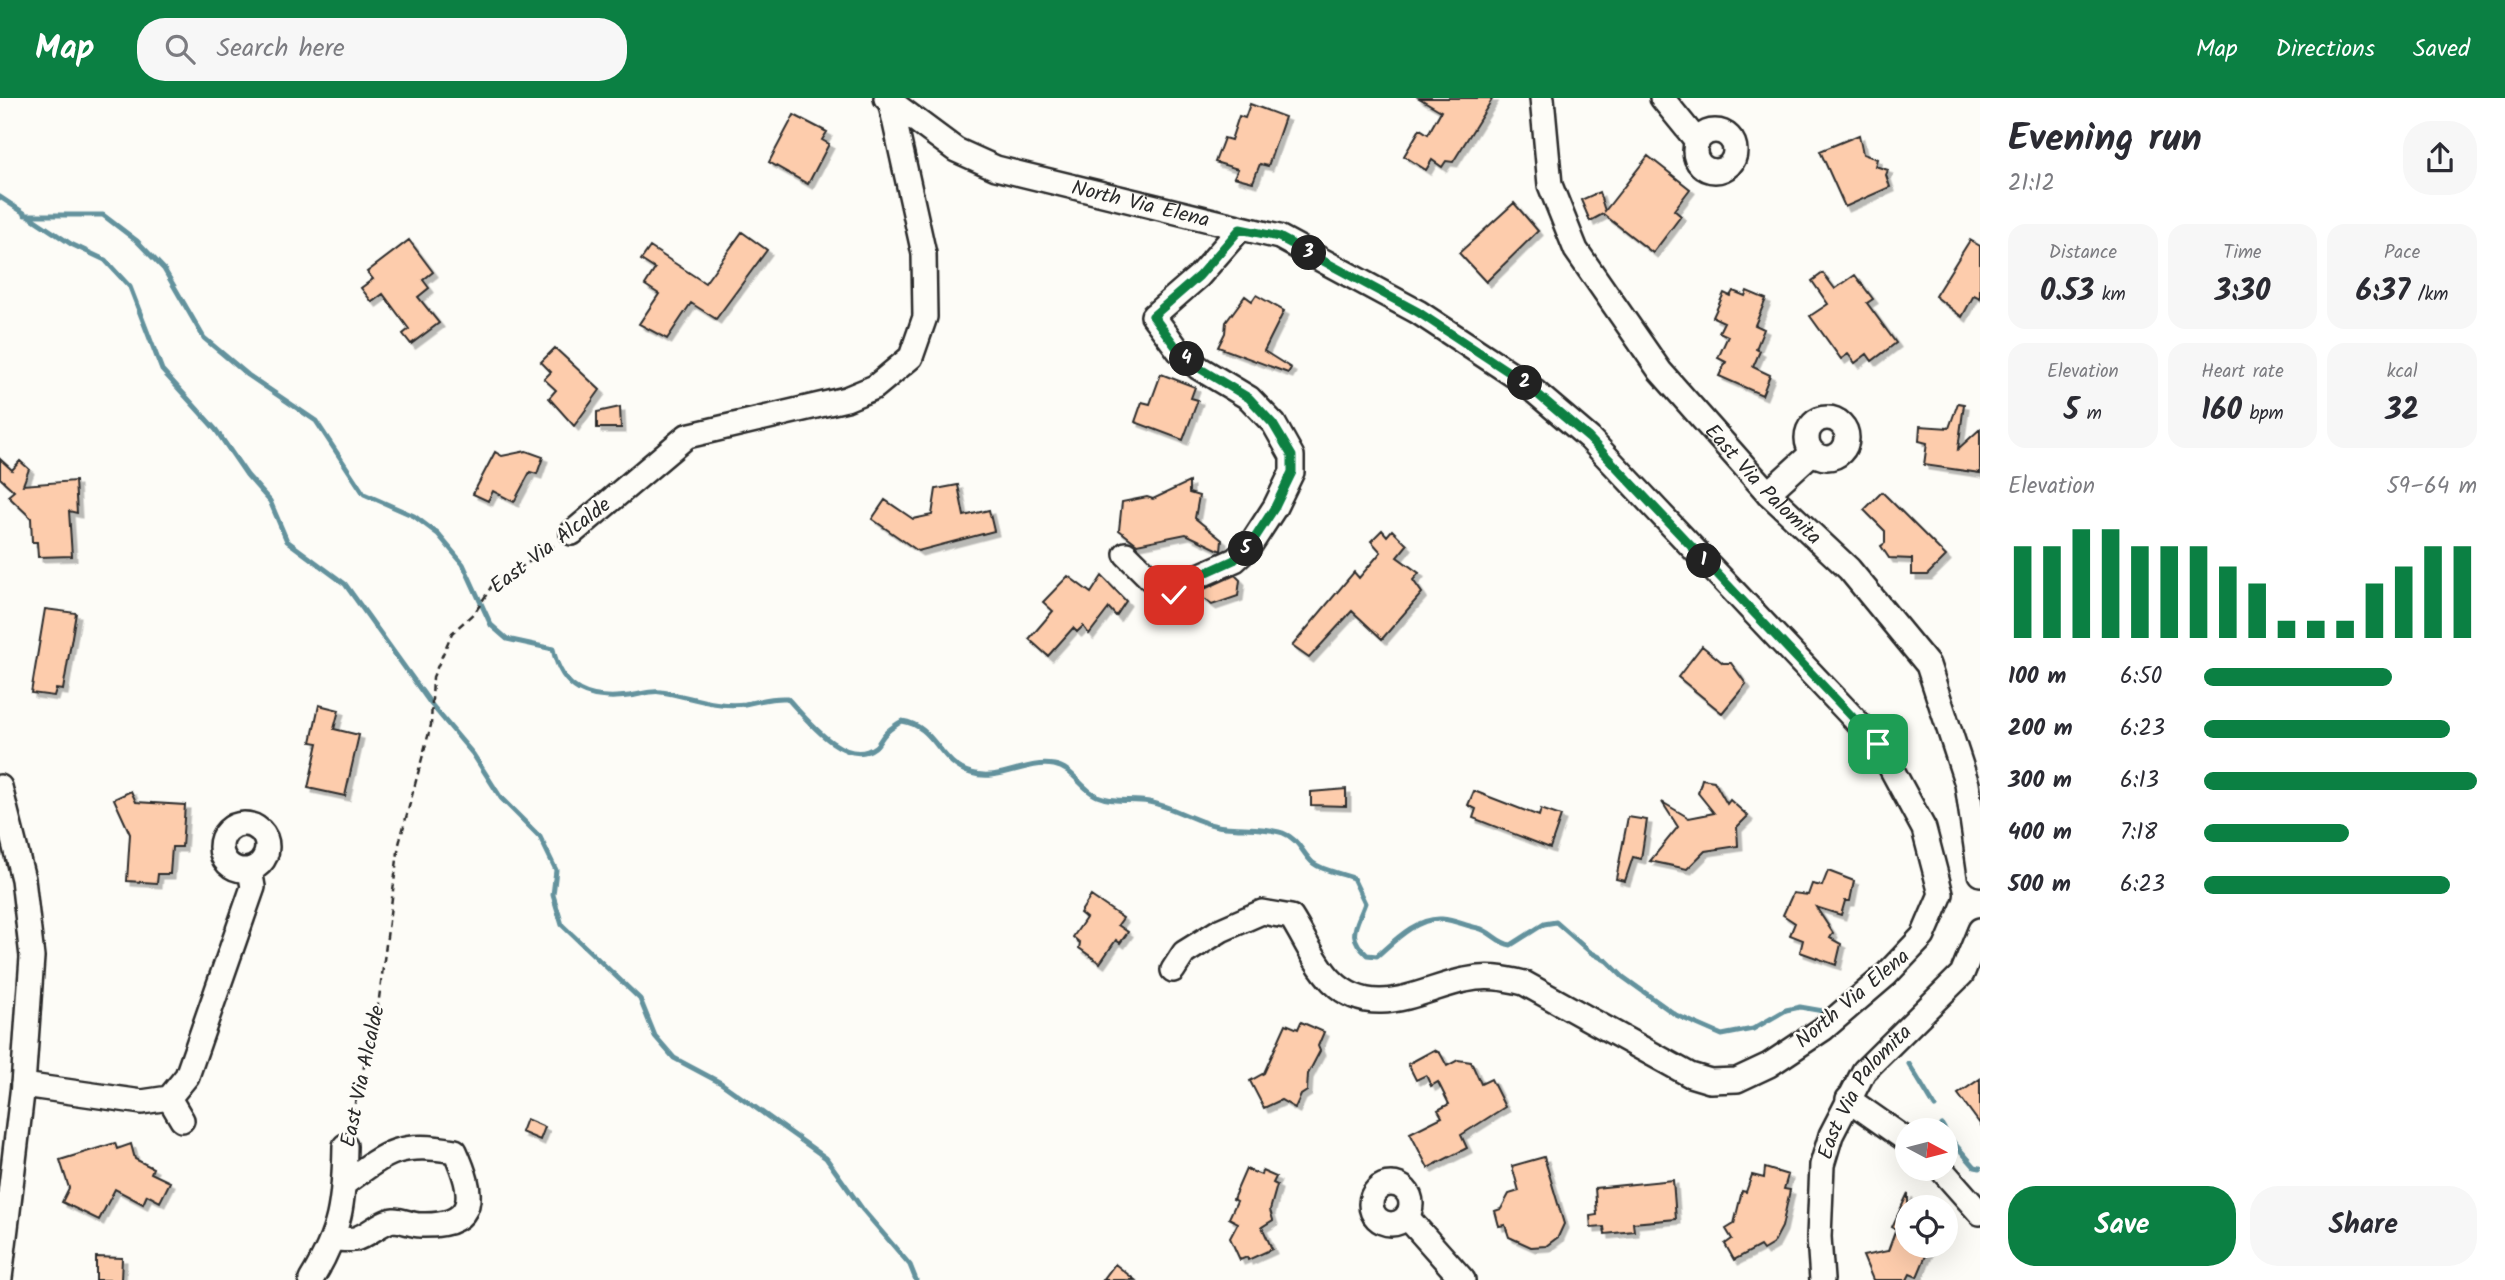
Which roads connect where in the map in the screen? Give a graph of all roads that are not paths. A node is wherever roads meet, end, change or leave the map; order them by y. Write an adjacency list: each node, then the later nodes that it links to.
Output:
1 (1542, 98): 7 (street, East Via Palomita)
2 (1662, 98): 4 (street)
3 (889, 101): 5 (street, North Via Elena); 8 (street, East Via Alcalde)
4 (1697, 141)
5 (1240, 229): 9 (street); 15 (street, North Via Elena)
6 (1812, 453): 7 (street)
7 (1768, 493): 10 (street, East Via Palomita)
8 (572, 533)
9 (1126, 554)
10 (1973, 785): 13 (street, East Via Palomita)
11 (0, 787): 16 (street)
12 (250, 870): 17 (street)
13 (1980, 874)
14 (1980, 930): 18 (street, East Via Palomita)
15 (1173, 970)
16 (23, 1086): 17 (street); 27 (street)
17 (169, 1098): 19 (street)
18 (1848, 1099): 20 (street); 28 (street, East Via Palomita)
19 (182, 1120)
20 (1895, 1132)
21 (345, 1146): 23 (street, East Via Alcalde)
22 (1952, 1181): 24 (street)
23 (344, 1184): 26 (street, East Via Alcalde); 26 (street)
24 (1980, 1213)
25 (1407, 1217): 30 (street)
26 (333, 1239): 29 (street, East Via Alcalde)
27 (0, 1278)
28 (1819, 1279)
29 (311, 1280)
30 (1463, 1280)

